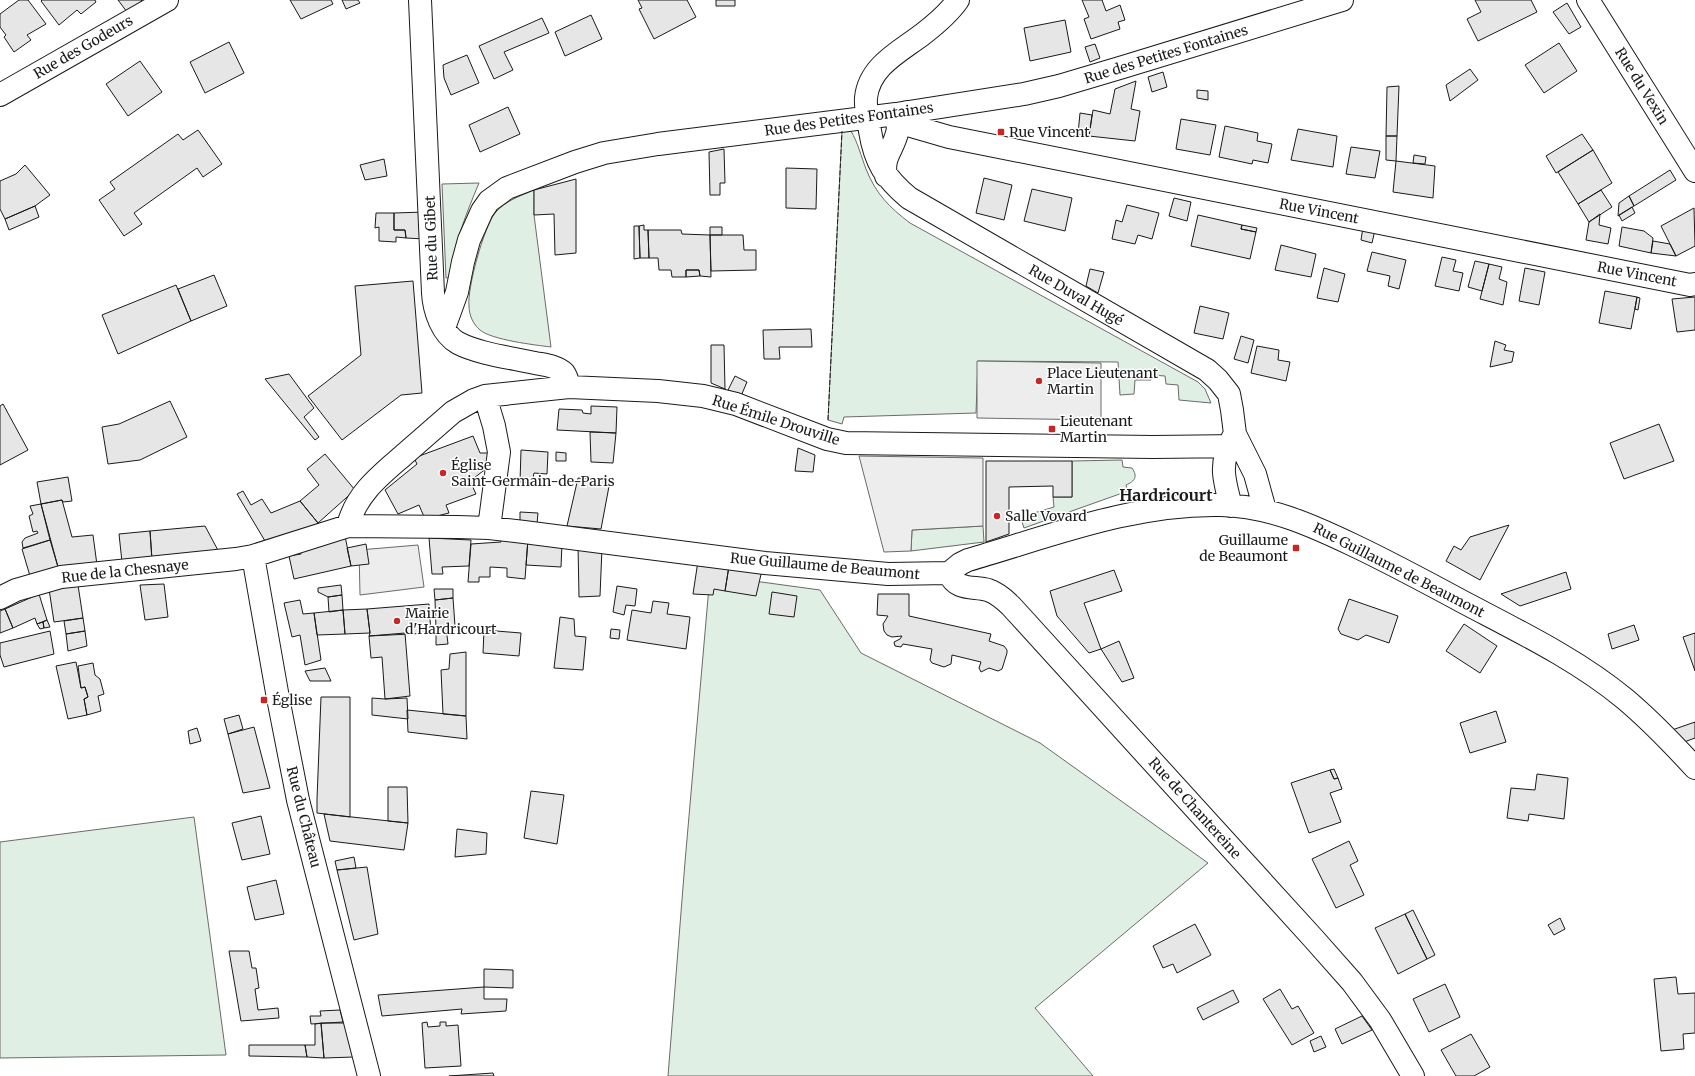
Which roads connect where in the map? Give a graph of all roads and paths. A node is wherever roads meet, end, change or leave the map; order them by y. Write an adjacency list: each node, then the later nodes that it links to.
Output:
1 (167, 0): 6 (street, Rue des Godeurs)
2 (420, 0): 12 (street, Rue du Gibet)
3 (958, 0): 8 (street, Rue Duval Hugé)
4 (1342, 0): 7 (street, Rue des Petites Fontaines)
5 (1588, 0): 9 (street, Rue du Vexin)
6 (0, 95)
7 (901, 113): 8 (street, Rue des Petites Fontaines); 10 (street); 11 (street, Rue Vincent)
8 (868, 117): 10 (street, Rue Duval Hugé); 12 (street, Rue des Petites Fontaines)
9 (1695, 171)
10 (886, 176): 15 (street, Rue Duval Hugé)
11 (1695, 284)
12 (444, 328): 13 (street, Rue du Gibet)
13 (569, 387): 14 (street, Rue Émile Drouville); 15 (street, Rue Émile Drouville)
14 (485, 396): 18 (street, Rue Émile Drouville); 19 (street)
15 (1235, 442): 16 (street, Rue Duval Hugé); 17 (street, Rue Duval Hugé)
16 (1231, 506): 17 (street, Rue Guillaume de Beaumont); 21 (street, Rue Guillaume de Beaumont)
17 (1265, 510): 23 (street, Rue Guillaume de Beaumont)
18 (348, 526): 19 (street, Rue Guillaume de Beaumont); 20 (street)
19 (489, 528): 21 (street, Rue Guillaume de Beaumont)
20 (253, 556): 22 (street, Rue de la Chesnaye); 24 (street, Rue du Château)
21 (950, 574): 25 (street, Rue de Chantereine)
22 (0, 598)
23 (1695, 768)
24 (369, 1076)
25 (1413, 1076)

